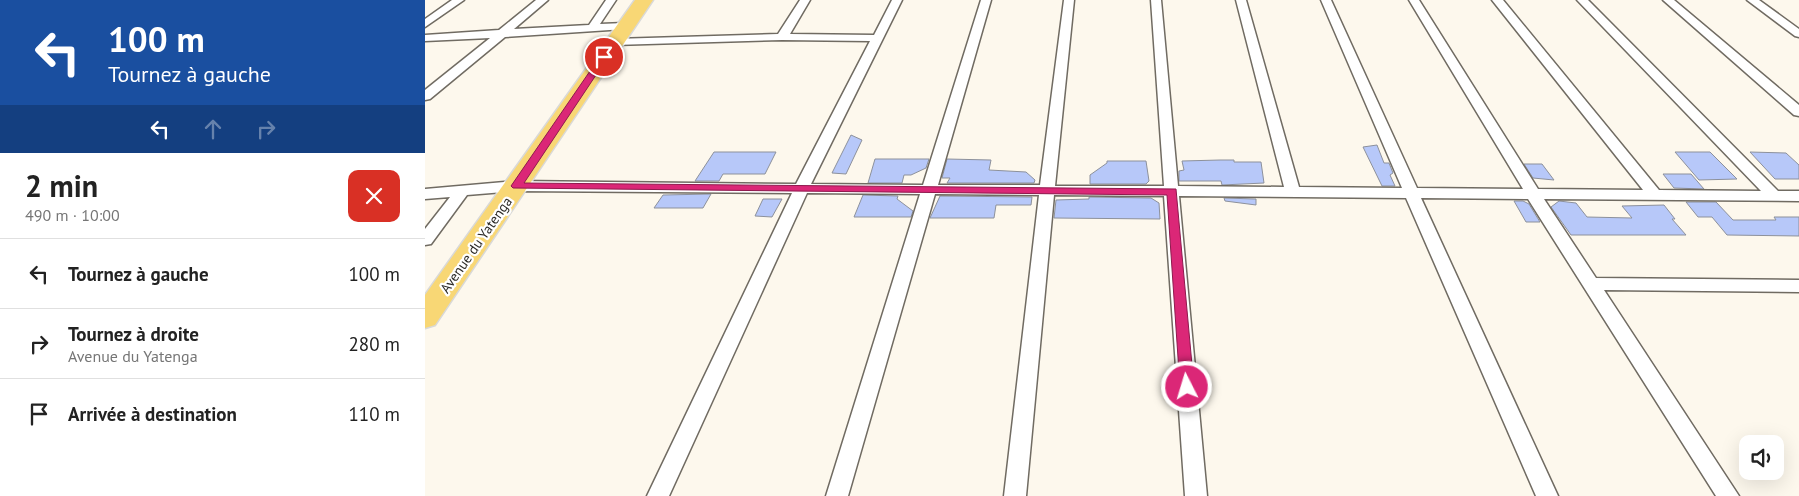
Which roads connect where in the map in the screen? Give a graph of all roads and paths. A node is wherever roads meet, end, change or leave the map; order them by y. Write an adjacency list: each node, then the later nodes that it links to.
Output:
1 (459, 0): 17 (street)
2 (543, 0): 19 (street)
3 (611, 0): 18 (street)
4 (644, 0): 20 (main road, Avenue du Yatenga)
5 (805, 0): 22 (street)
6 (897, 0): 24 (street)
7 (986, 0): 29 (street)
8 (1069, 0): 30 (street)
9 (1156, 0): 32 (street)
10 (1241, 0): 33 (street)
11 (1326, 0): 34 (street)
12 (1414, 0): 36 (street)
13 (1497, 0): 37 (street)
14 (1582, 0): 38 (street)
15 (1668, 0): 26 (street)
16 (1752, 0): 21 (street)
17 (425, 24)
18 (593, 27): 19 (street); 20 (street)
19 (505, 32): 23 (street); 25 (street)
20 (620, 34): 22 (street); 27 (main road, Avenue du Yatenga)
21 (1799, 34)
22 (782, 37): 24 (street)
23 (425, 38)
24 (878, 38): 28 (street)
25 (425, 96)
26 (1799, 112)
27 (516, 186): 28 (street); 31 (street); 43 (main road, Avenue du Yatenga)
28 (801, 189): 29 (street); 44 (street)
29 (929, 190): 30 (street); 45 (street)
30 (1047, 190): 32 (street); 46 (street)
31 (462, 191): 35 (street); 40 (street)
32 (1172, 192): 33 (street); 47 (street)
33 (1293, 192): 34 (street)
34 (1413, 193): 36 (street); 48 (street)
35 (425, 194)
36 (1533, 194): 37 (street); 41 (street)
37 (1655, 195): 38 (street)
38 (1774, 196): 39 (street)
39 (1799, 196)
40 (425, 240)
41 (1591, 284): 42 (street); 49 (street)
42 (1799, 286)
43 (425, 317)
44 (658, 496)
45 (837, 496)
46 (1015, 496)
47 (1196, 496)
48 (1547, 496)
49 (1728, 496)

